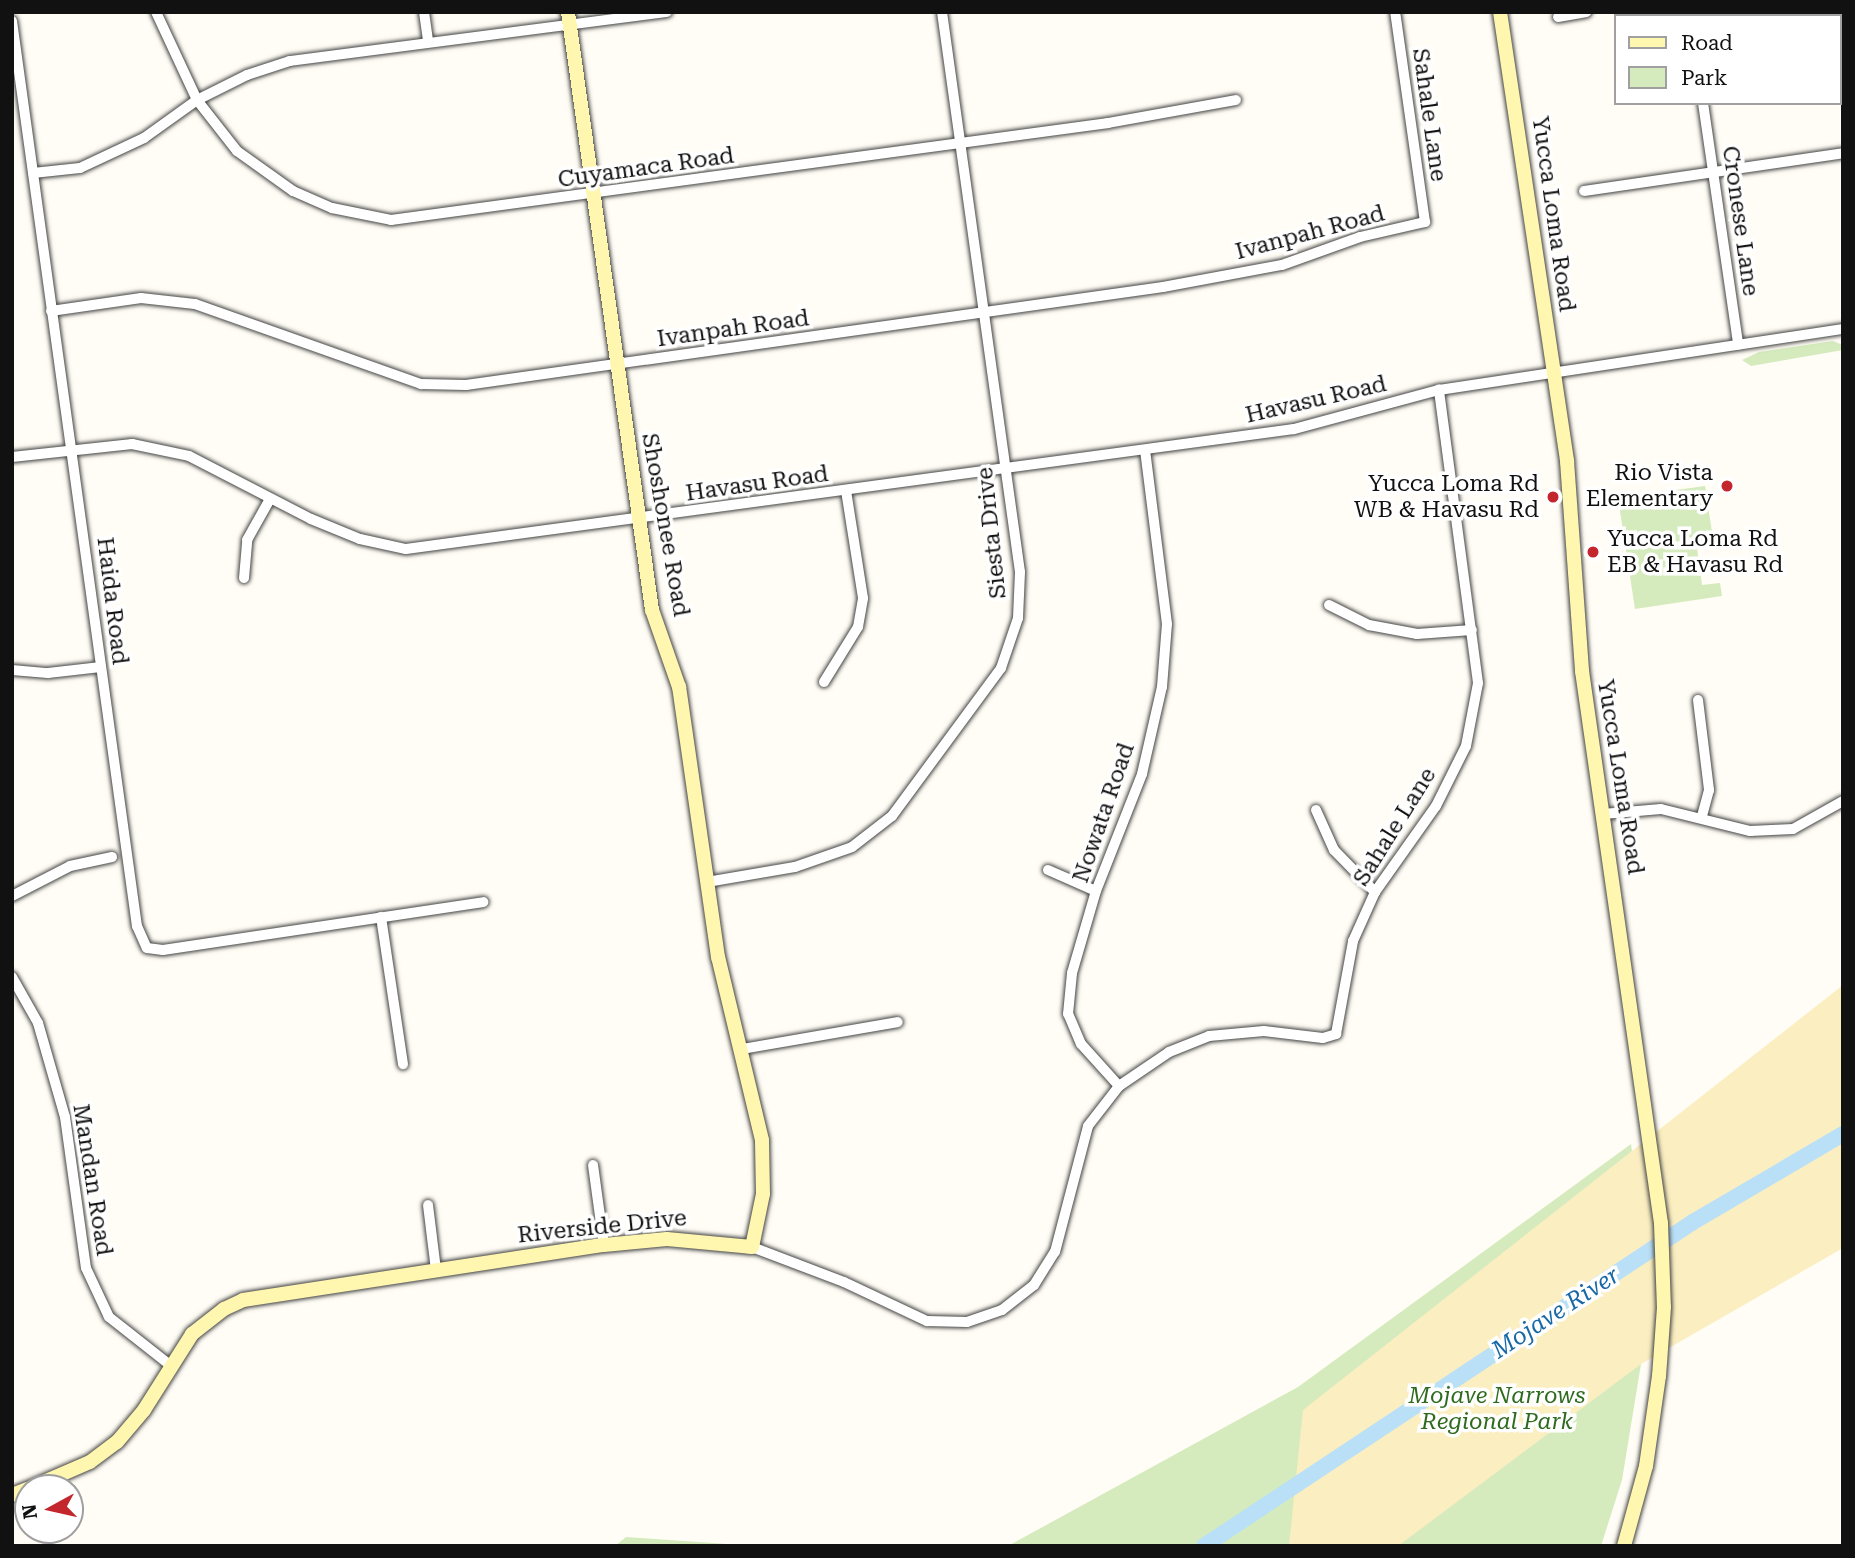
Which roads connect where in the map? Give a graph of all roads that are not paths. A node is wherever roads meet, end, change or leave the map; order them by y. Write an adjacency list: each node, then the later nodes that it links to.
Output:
1 (156, 12): 12 (street, Cuyamaca Road)
2 (424, 12): 11 (street)
3 (667, 12): 9 (street)
4 (942, 12): 15 (street, Siesta Drive)
5 (1395, 12): 21 (street, Sahale Lane)
6 (1500, 12): 27 (street, Yucca Loma Road)
7 (1587, 12): 8 (street)
8 (1558, 17)
9 (569, 19): 11 (street); 20 (street, Shoshonee Road)
10 (12, 21): 17 (street, Haida Road)
11 (428, 42): 12 (street)
12 (197, 100): 17 (street); 20 (street, Cuyamaca Road)
13 (1236, 100): 15 (street, Cuyamaca Road)
14 (1703, 105): 18 (street, Cronese Lane)
15 (960, 142): 20 (street, Cuyamaca Road); 23 (street, Siesta Drive)
16 (1843, 153): 18 (street)
17 (33, 173): 22 (street, Haida Road)
18 (1713, 173): 19 (street); 25 (street, Cronese Lane)
19 (1584, 191)
20 (593, 195): 26 (street, Shoshonee Road)
21 (1425, 222): 23 (street, Ivanpah Road)
22 (51, 311): 26 (street, Ivanpah Road); 30 (street, Haida Road)
23 (982, 313): 26 (street, Ivanpah Road); 32 (street, Siesta Drive)
24 (1843, 329): 25 (street, Havasu Road)
25 (1738, 344): 27 (street, Havasu Road)
26 (616, 365): 35 (street, Shoshonee Road)
27 (1554, 370): 28 (street, Havasu Road); 45 (street, Yucca Loma Road)
28 (1439, 390): 29 (street, Havasu Road); 38 (street, Sahale Lane)
29 (1145, 450): 32 (street, Havasu Road); 50 (street, Nowata Road)
30 (72, 453): 31 (street, Havasu Road); 34 (street, Havasu Road); 39 (street, Haida Road)
31 (12, 457)
32 (1006, 468): 33 (street, Havasu Road); 49 (street, Siesta Drive)
33 (846, 491): 35 (street, Havasu Road); 41 (street)
34 (270, 499): 35 (street, Havasu Road); 36 (street)
35 (638, 520): 49 (street, Shoshonee Road)
36 (244, 578)
37 (1329, 605): 38 (street)
38 (1472, 630): 51 (street, Sahale Lane)
39 (101, 667): 40 (street); 54 (street, Haida Road)
40 (12, 670)
41 (824, 682)
42 (1698, 700): 46 (street)
43 (1843, 801): 46 (street)
44 (1316, 810): 51 (street)
45 (1603, 814): 46 (street); 68 (street, Yucca Loma Road)
46 (1702, 816)
47 (112, 857): 52 (street)
48 (1048, 870): 50 (street)
49 (707, 882): 58 (street, Shoshonee Road)
50 (1096, 891): 60 (street, Nowata Road)
51 (1375, 892): 57 (street, Sahale Lane)
52 (12, 897)
53 (482, 902): 54 (street, Haida Road)
54 (382, 917): 59 (street)
55 (12, 977): 66 (street, Mandan Road)
56 (898, 1022): 58 (street)
57 (1336, 1034): 60 (street, Riverside Drive)
58 (742, 1049): 64 (street, Shoshonee Road)
59 (403, 1064)
60 (1119, 1086): 64 (street, Riverside Drive)
61 (593, 1166): 63 (street)
62 (428, 1205): 65 (street)
63 (604, 1245): 64 (street, Riverside Drive); 65 (street, Riverside Drive)
64 (752, 1247)
65 (436, 1270): 66 (street, Riverside Drive)
66 (170, 1365): 67 (street, Riverside Drive)
67 (62, 1474)
68 (1624, 1546)

